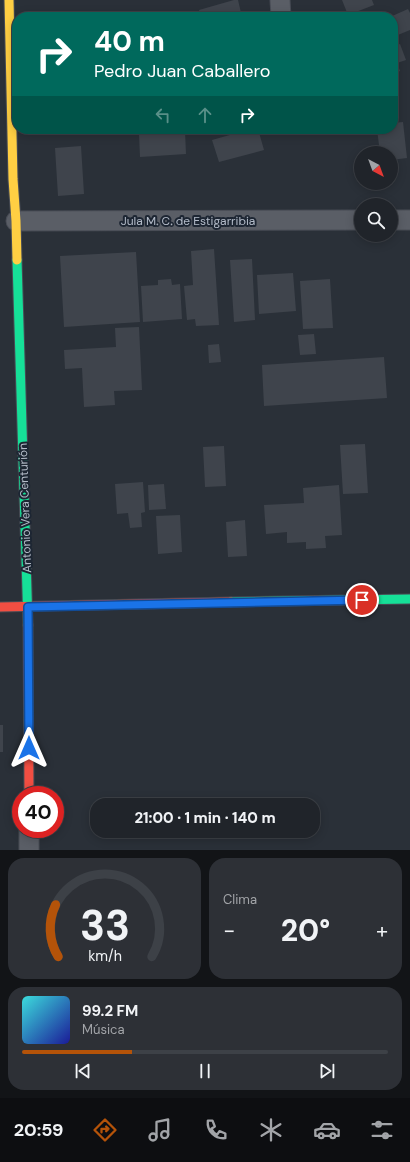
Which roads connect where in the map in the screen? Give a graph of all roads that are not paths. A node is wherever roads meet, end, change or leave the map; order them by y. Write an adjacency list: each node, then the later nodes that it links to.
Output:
1 (9, 0): 4 (street, Antonio Vera Centurión)
2 (280, 0): 3 (street)
3 (281, 12)
4 (6, 179): 8 (street, Antonio Vera Centurión)
5 (354, 220): 8 (street, Jula M. C. de Estigarribia)
6 (398, 220): 7 (street)
7 (410, 220)
8 (16, 221): 11 (street, Antonio Vera Centurión)
9 (410, 600): 11 (street)
10 (0, 607): 11 (street)
11 (28, 607): 12 (street, Antonio Vera Centurión)
12 (29, 786)
13 (29, 838): 14 (street)
14 (29, 850)

